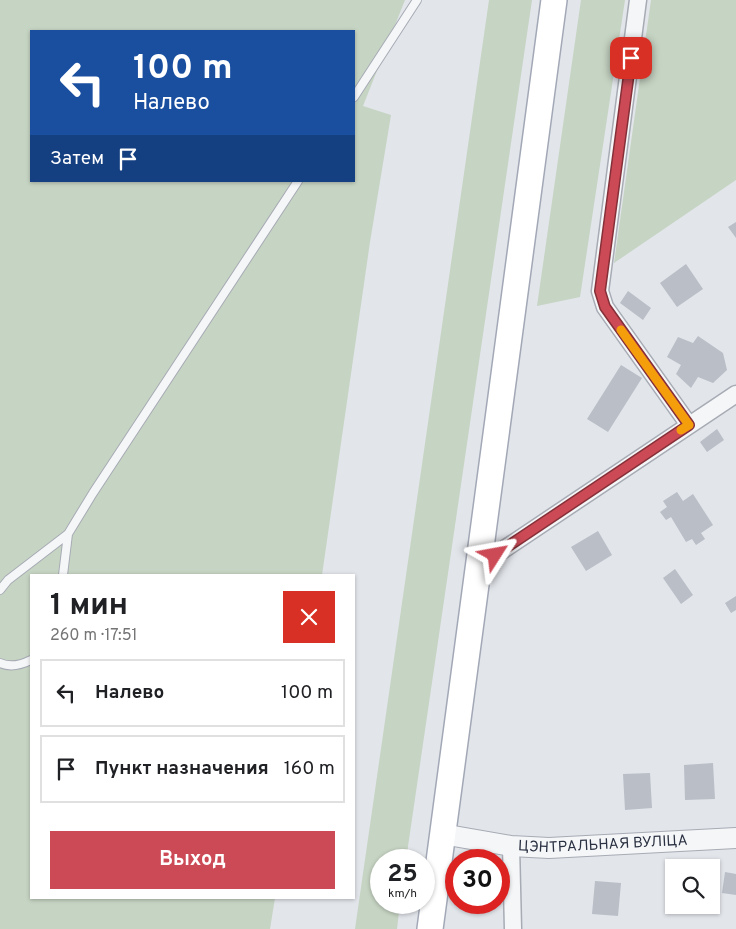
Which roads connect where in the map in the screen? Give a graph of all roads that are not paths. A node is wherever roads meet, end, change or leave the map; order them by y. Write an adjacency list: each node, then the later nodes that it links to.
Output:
1 (418, 0): 4 (lane)
2 (554, 0): 9 (main road)
3 (638, 0): 7 (street)
4 (355, 95)
5 (297, 182): 8 (lane)
6 (736, 394): 7 (street)
7 (689, 425): 9 (street)
8 (68, 534): 10 (lane); 11 (lane)
9 (479, 566): 14 (main road)
10 (63, 574)
11 (0, 590)
12 (30, 660): 13 (lane)
13 (0, 662)
14 (442, 834): 16 (street, ЦЭНТРАЛЬНАЯ ВУЛІЦА); 18 (main road)
15 (736, 838): 16 (street, ЦЭНТРАЛЬНАЯ ВУЛІЦА)
16 (511, 846): 17 (street)
17 (511, 908): 19 (street); 20 (street)
18 (430, 929)
19 (513, 929)
20 (524, 929)

